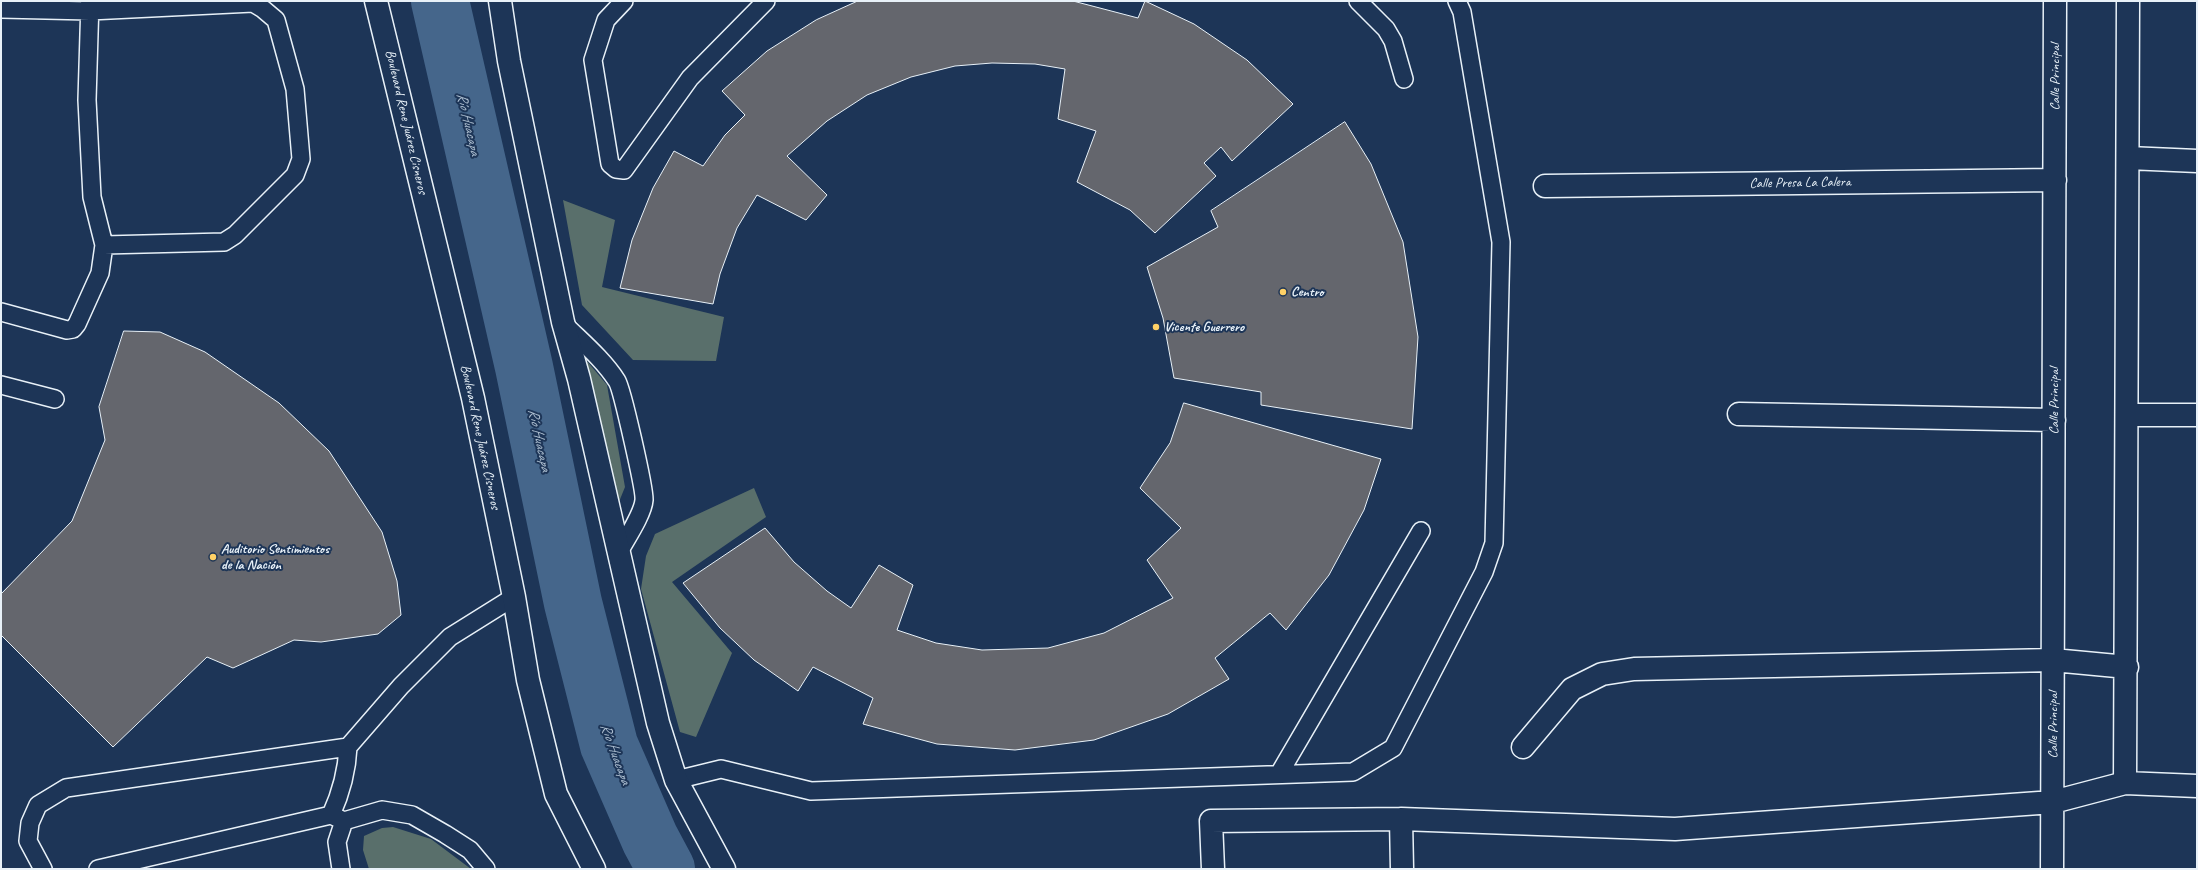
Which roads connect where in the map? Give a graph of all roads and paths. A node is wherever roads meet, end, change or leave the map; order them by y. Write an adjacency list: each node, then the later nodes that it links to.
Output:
1 (376, 1): 29 (street, Boulevard Rene Juárez Cisneros)
2 (500, 1): 12 (street)
3 (517, 1): 12 (street)
4 (624, 1): 5 (lane)
5 (766, 1)
6 (1358, 1): 13 (lane)
7 (1457, 1): 34 (lane)
8 (2055, 1): 16 (street, Calle Principal)
9 (2128, 1): 14 (street)
10 (90, 6): 11 (lane); 18 (lane); 18 (lane)
11 (1, 9)
12 (506, 35): 20 (street)
13 (1404, 79)
14 (2128, 158): 15 (street); 25 (street)
15 (2197, 160)
16 (2055, 180): 17 (street, Calle Presa La Calera); 26 (street, Calle Principal)
17 (1545, 186)
18 (104, 245): 19 (lane)
19 (1, 312)
20 (563, 322): 28 (street); 28 (lane)
21 (1, 385): 22 (lane)
22 (55, 399)
23 (1739, 414): 26 (street)
24 (2197, 415): 25 (street)
25 (2128, 416): 31 (street)
26 (2054, 420): 30 (street, Calle Principal)
27 (1421, 530): 34 (lane)
28 (619, 552): 35 (street)
29 (514, 597): 32 (lane); 45 (street, Boulevard Rene Juárez Cisneros)
30 (2053, 660): 31 (street); 33 (street); 38 (street, Calle Principal)
31 (2127, 667): 36 (street)
32 (348, 747): 39 (lane); 41 (lane)
33 (1523, 747)
34 (1279, 774): 35 (lane)
35 (676, 780): 46 (street)
36 (2126, 783): 37 (street); 38 (street)
37 (2197, 786)
38 (2052, 802): 40 (street); 49 (street, Calle Principal)
39 (338, 818): 42 (lane); 43 (lane); 44 (lane)
40 (1401, 819): 47 (street); 48 (street)
41 (43, 869)
42 (98, 869)
43 (341, 869)
44 (486, 869)
45 (594, 869)
46 (724, 869)
47 (1213, 869)
48 (1402, 869)
49 (2052, 869)

